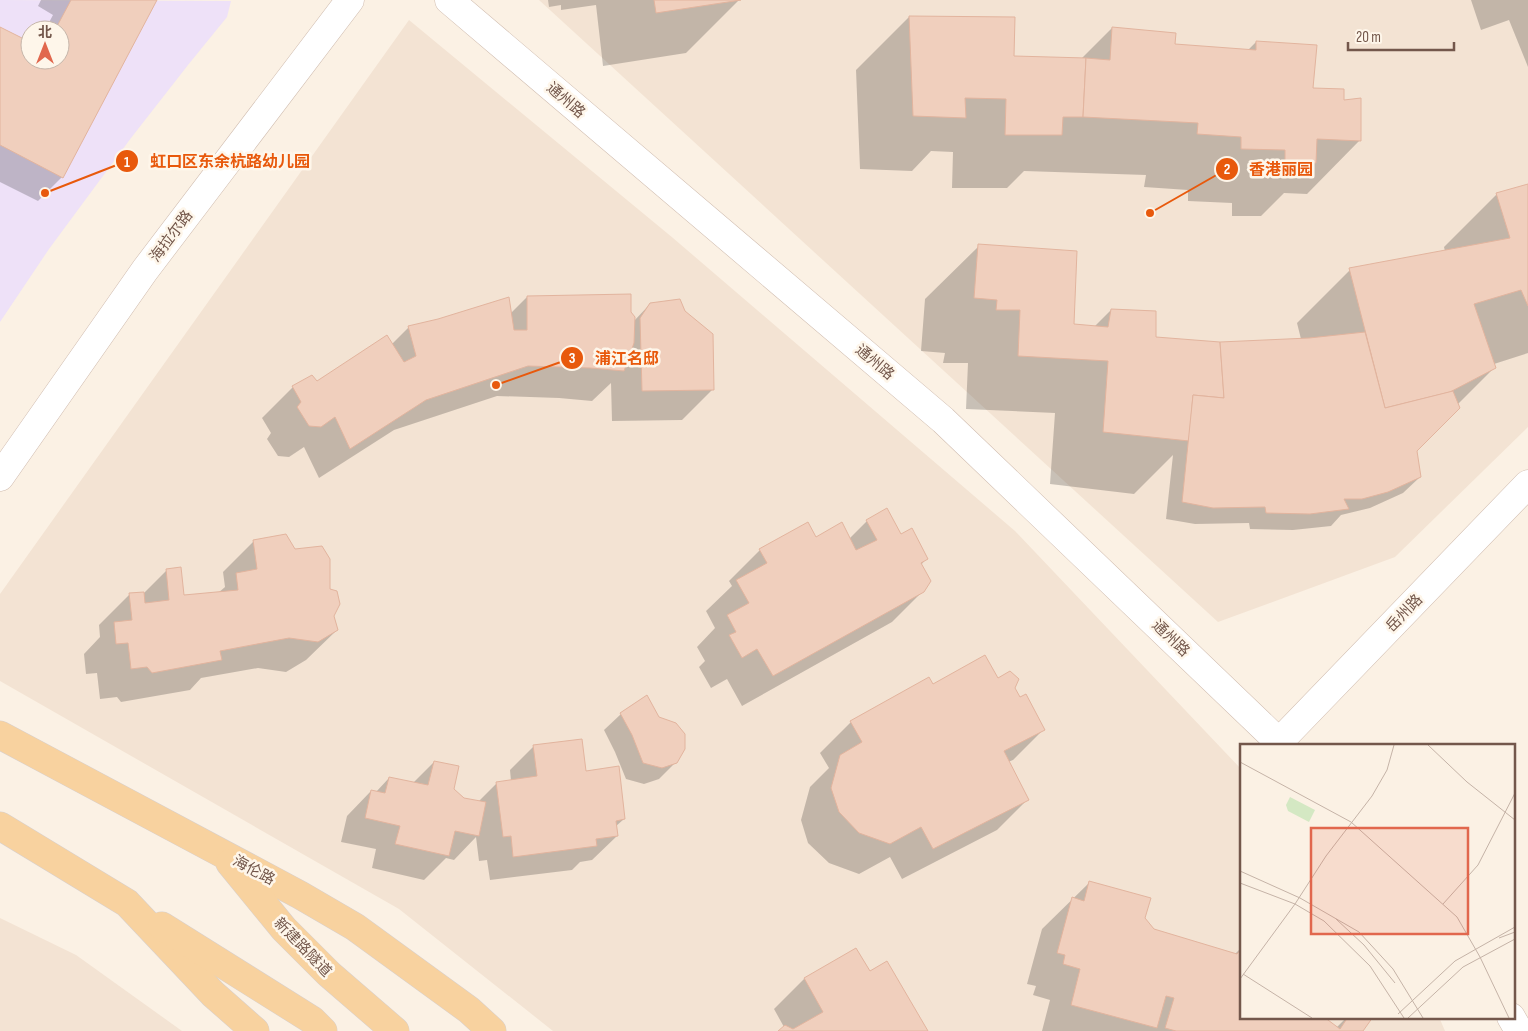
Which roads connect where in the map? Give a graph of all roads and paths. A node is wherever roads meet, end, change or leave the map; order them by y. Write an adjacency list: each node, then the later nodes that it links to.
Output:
1 (350, 0): 3 (street, 海拉尔路)
2 (449, 0): 6 (street, 通州路)
3 (0, 477)
4 (1528, 484): 6 (street, 岳州路)
5 (0, 735): 8 (main road, 海伦路)
6 (1281, 743)
7 (0, 826): 9 (main road)
8 (221, 853): 13 (main road, 新建路隧道); 14 (main road, 海伦路)
9 (127, 904): 11 (main road); 12 (main road)
10 (1512, 1018): 15 (street)
11 (255, 1031)
12 (323, 1031)
13 (395, 1031)
14 (492, 1031)
15 (1519, 1031)

